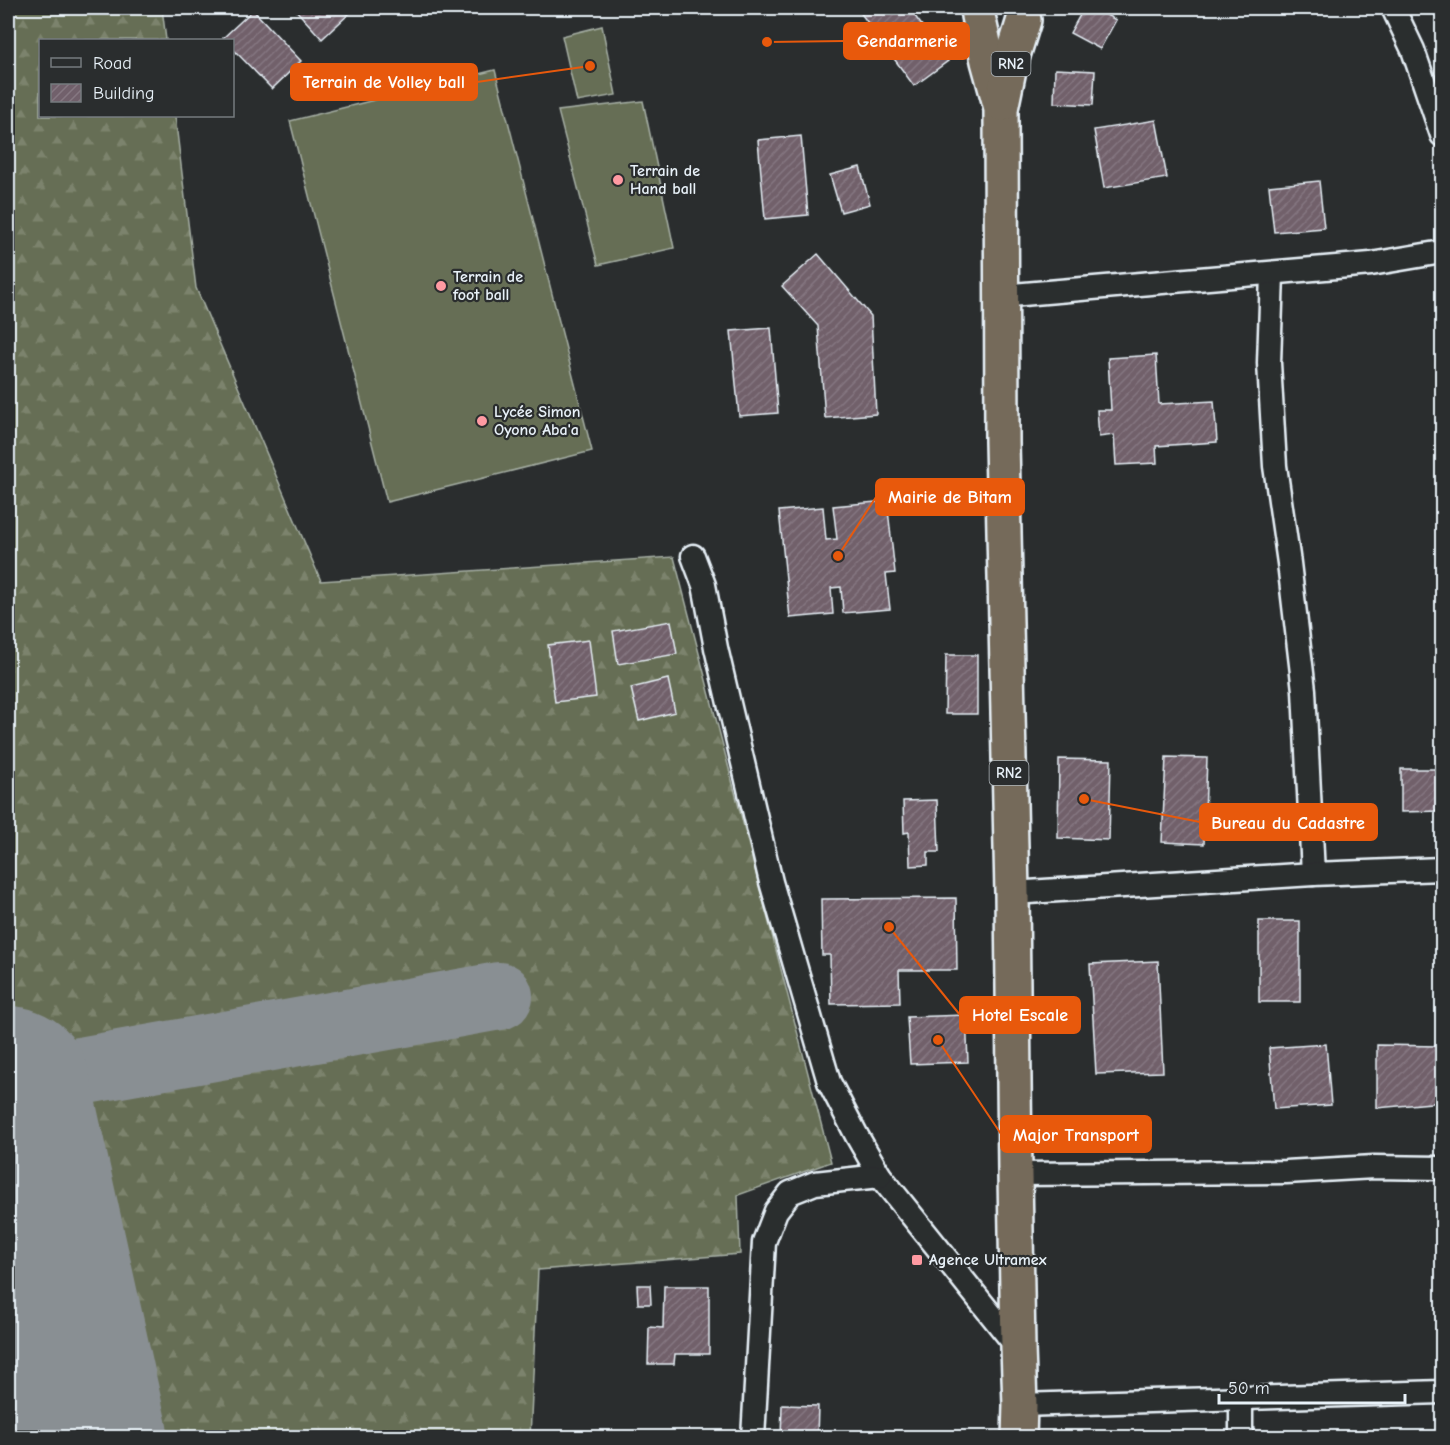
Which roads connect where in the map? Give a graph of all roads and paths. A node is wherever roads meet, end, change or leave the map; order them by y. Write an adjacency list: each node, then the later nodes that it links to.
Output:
1 (1394, 8): 5 (street)
2 (975, 12): 3 (highway); 4 (highway, RN2)
3 (1030, 14): 4 (highway, RN2)
4 (1000, 108): 8 (highway, RN2)
5 (1443, 135)
6 (1443, 252): 7 (street)
7 (1272, 274): 8 (street); 11 (street)
8 (1001, 296): 12 (highway, RN2)
9 (693, 556): 15 (street)
10 (1443, 868): 11 (street)
11 (1313, 874): 12 (street)
12 (1012, 893): 14 (highway, RN2)
13 (1442, 1168): 14 (street)
14 (1015, 1174): 16 (highway, RN2)
15 (880, 1176): 16 (street); 20 (street)
16 (1018, 1348): 19 (highway, RN2)
17 (1443, 1392): 18 (street)
18 (1241, 1398): 19 (street); 22 (street)
19 (1020, 1405): 21 (highway, RN2)
20 (753, 1437)
21 (1019, 1437)
22 (1241, 1437)

